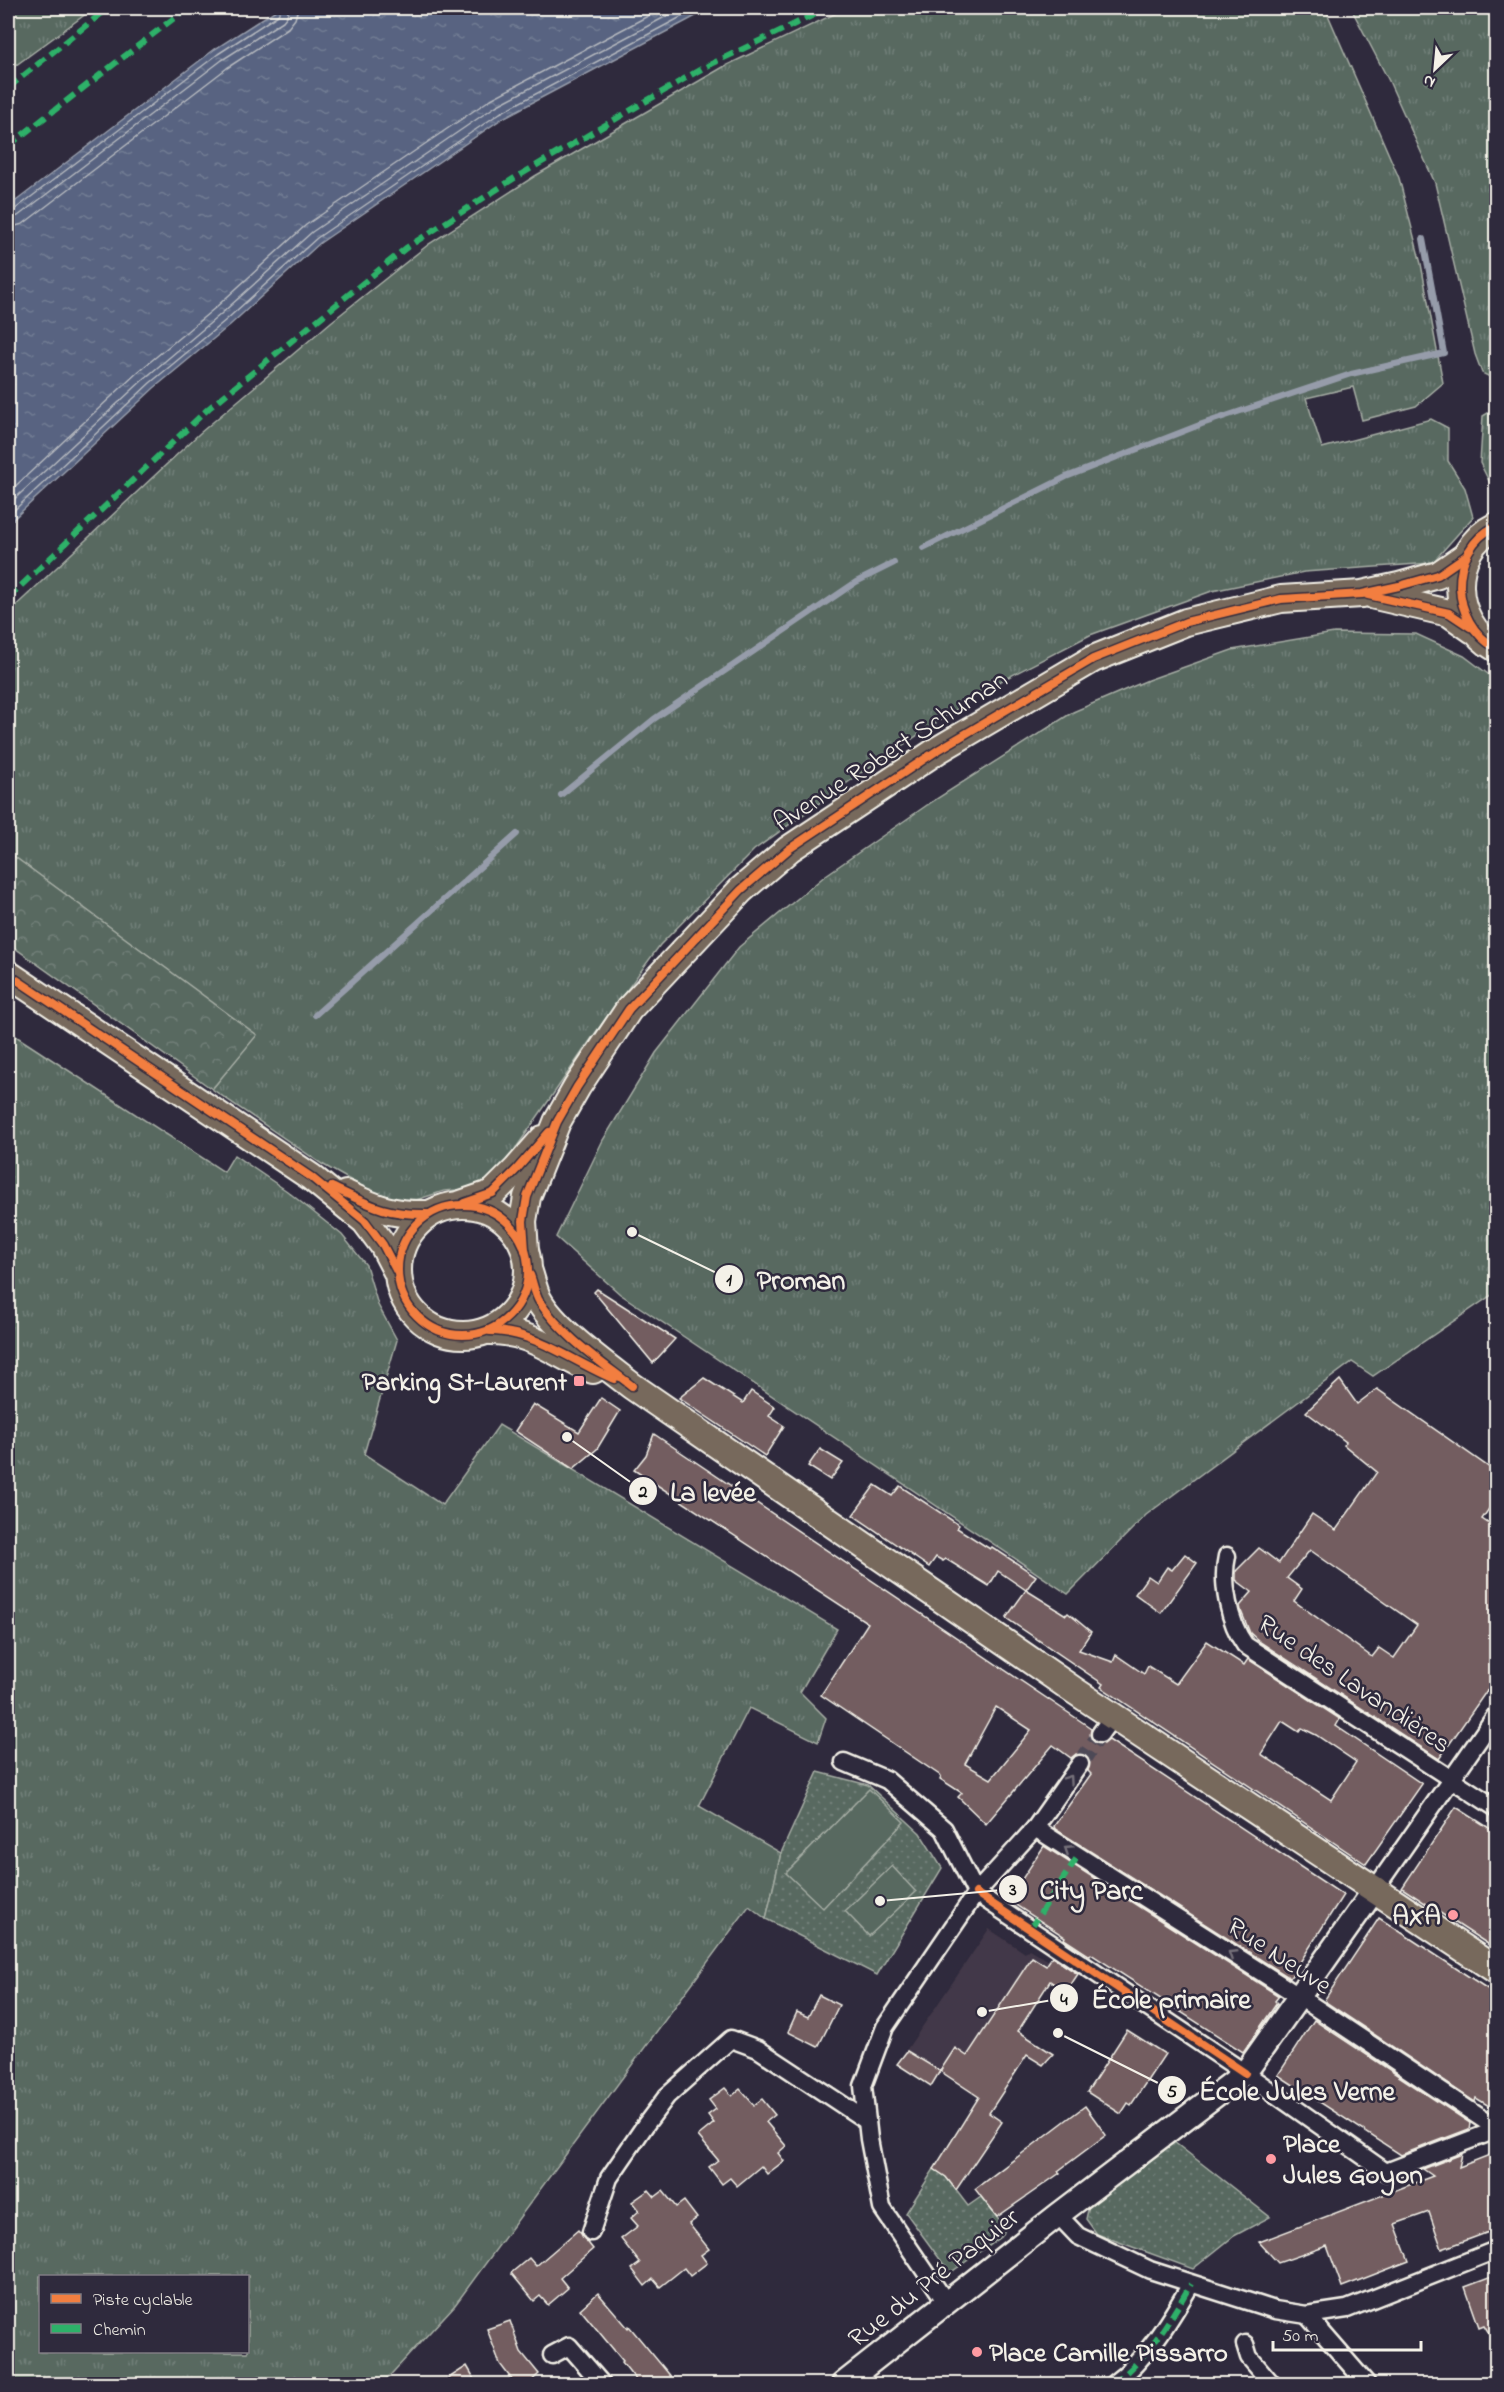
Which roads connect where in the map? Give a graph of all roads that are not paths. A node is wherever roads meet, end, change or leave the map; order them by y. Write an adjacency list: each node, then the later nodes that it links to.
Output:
1 (1497, 526): 2 (main road, Avenue Robert Schuman)
2 (1467, 555): 3 (main road, Avenue Robert Schuman); 4 (main road)
3 (1362, 594): 4 (main road, Avenue Robert Schuman); 7 (main road, Avenue Robert Schuman)
4 (1473, 630): 5 (main road, Avenue Robert Schuman)
5 (1497, 648)
6 (8, 974): 8 (main road)
7 (557, 1122): 9 (main road, Avenue Robert Schuman); 11 (main road, Avenue Robert Schuman)
8 (311, 1177): 10 (main road); 12 (main road)
9 (458, 1205): 10 (main road); 11 (main road)
10 (428, 1214): 12 (main road)
11 (527, 1261): 13 (main road); 14 (main road)
12 (397, 1272): 13 (main road)
13 (490, 1331): 14 (main road)
14 (632, 1386): 22 (main road)
15 (1227, 1556): 19 (street, Rue des Lavandières)
16 (1497, 1715): 19 (street)
17 (844, 1762): 23 (street)
18 (1080, 1764): 21 (street, one-way to 18)
19 (1451, 1779): 20 (street, Rue des Lavandières); 22 (street)
20 (1497, 1808)
21 (1035, 1828): 23 (street); 25 (street, Rue Neuve, one-way to 21)
22 (1375, 1889): 24 (main road); 25 (street)
23 (976, 1893): 26 (street); 27 (street)
24 (1497, 1970)
25 (1299, 1997): 26 (street); 28 (street, Rue Neuve)
26 (1245, 2073): 28 (street); 29 (street)
27 (867, 2121): 30 (street); 33 (street)
28 (1497, 2129)
29 (1058, 2215): 32 (street); 33 (street, Rue du Pré Paquier)
30 (591, 2232)
31 (1497, 2250): 34 (street)
32 (1191, 2284): 34 (street); 39 (street)
33 (946, 2302): 38 (street, Rue du Pré Paquier)
34 (1307, 2315): 41 (street)
35 (1245, 2344): 40 (street)
36 (552, 2355): 37 (street)
37 (602, 2385)
38 (843, 2385)
39 (1113, 2385)
40 (1272, 2385)
41 (1367, 2385)

